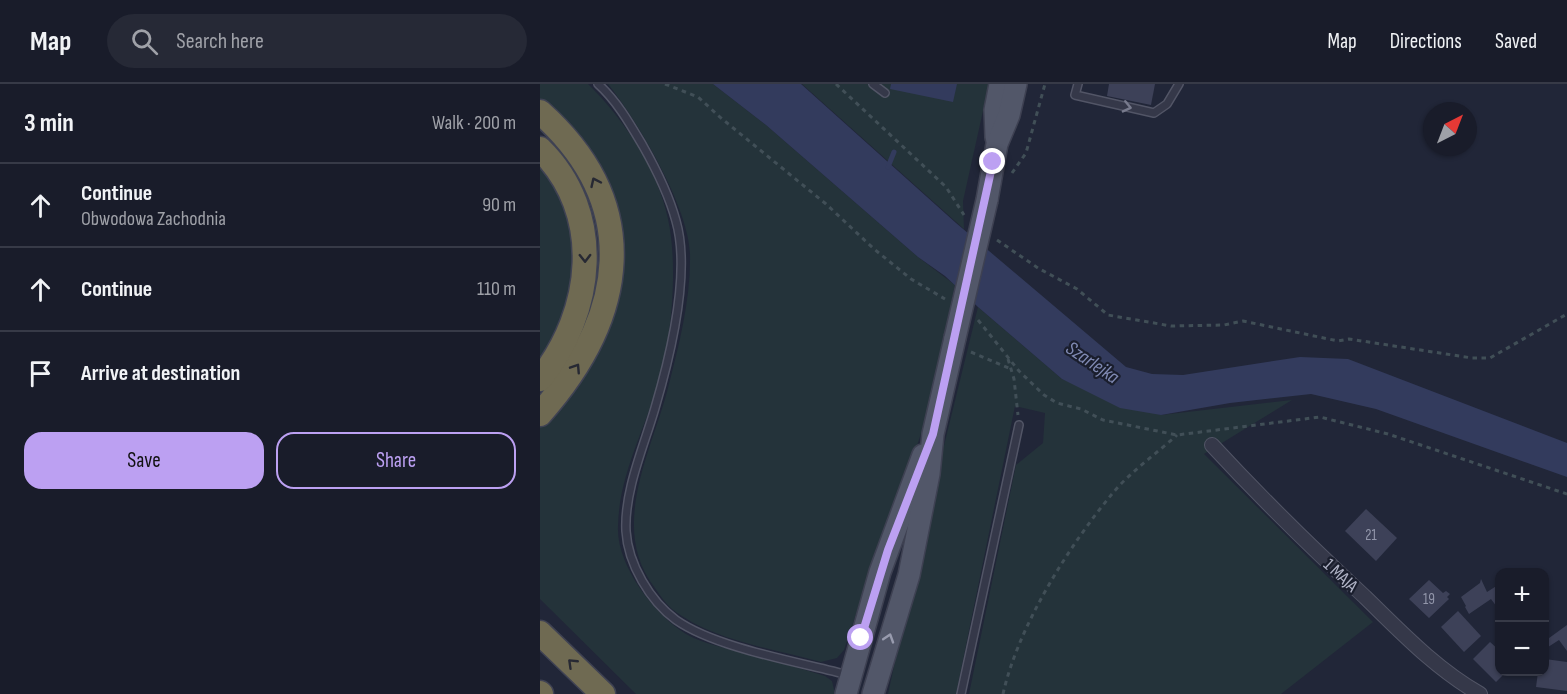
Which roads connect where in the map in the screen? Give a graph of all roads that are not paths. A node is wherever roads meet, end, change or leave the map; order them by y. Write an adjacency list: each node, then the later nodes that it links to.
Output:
1 (598, 84): 19 (lane)
2 (873, 84): 8 (lane)
3 (1000, 84): 11 (main road)
4 (1016, 84): 11 (main road)
5 (1078, 84): 9 (lane, one-way to 9)
6 (1170, 84): 9 (lane)
7 (1179, 84): 9 (lane)
8 (885, 93)
9 (1170, 96)
10 (540, 112): 14 (highway, one-way to 10)
11 (997, 144): 16 (main road, bridge)
12 (540, 149): 13 (highway, one-way to 13)
13 (540, 379)
14 (540, 414)
15 (1019, 425): 22 (lane)
16 (933, 434): 19 (main road); 21 (main road, one-way to 16)
17 (1212, 445): 23 (street, 1 MAJA)
18 (540, 633): 20 (highway, one-way to 18)
19 (848, 685)
20 (603, 694)
21 (873, 694)
22 (961, 694)
23 (1480, 694)

